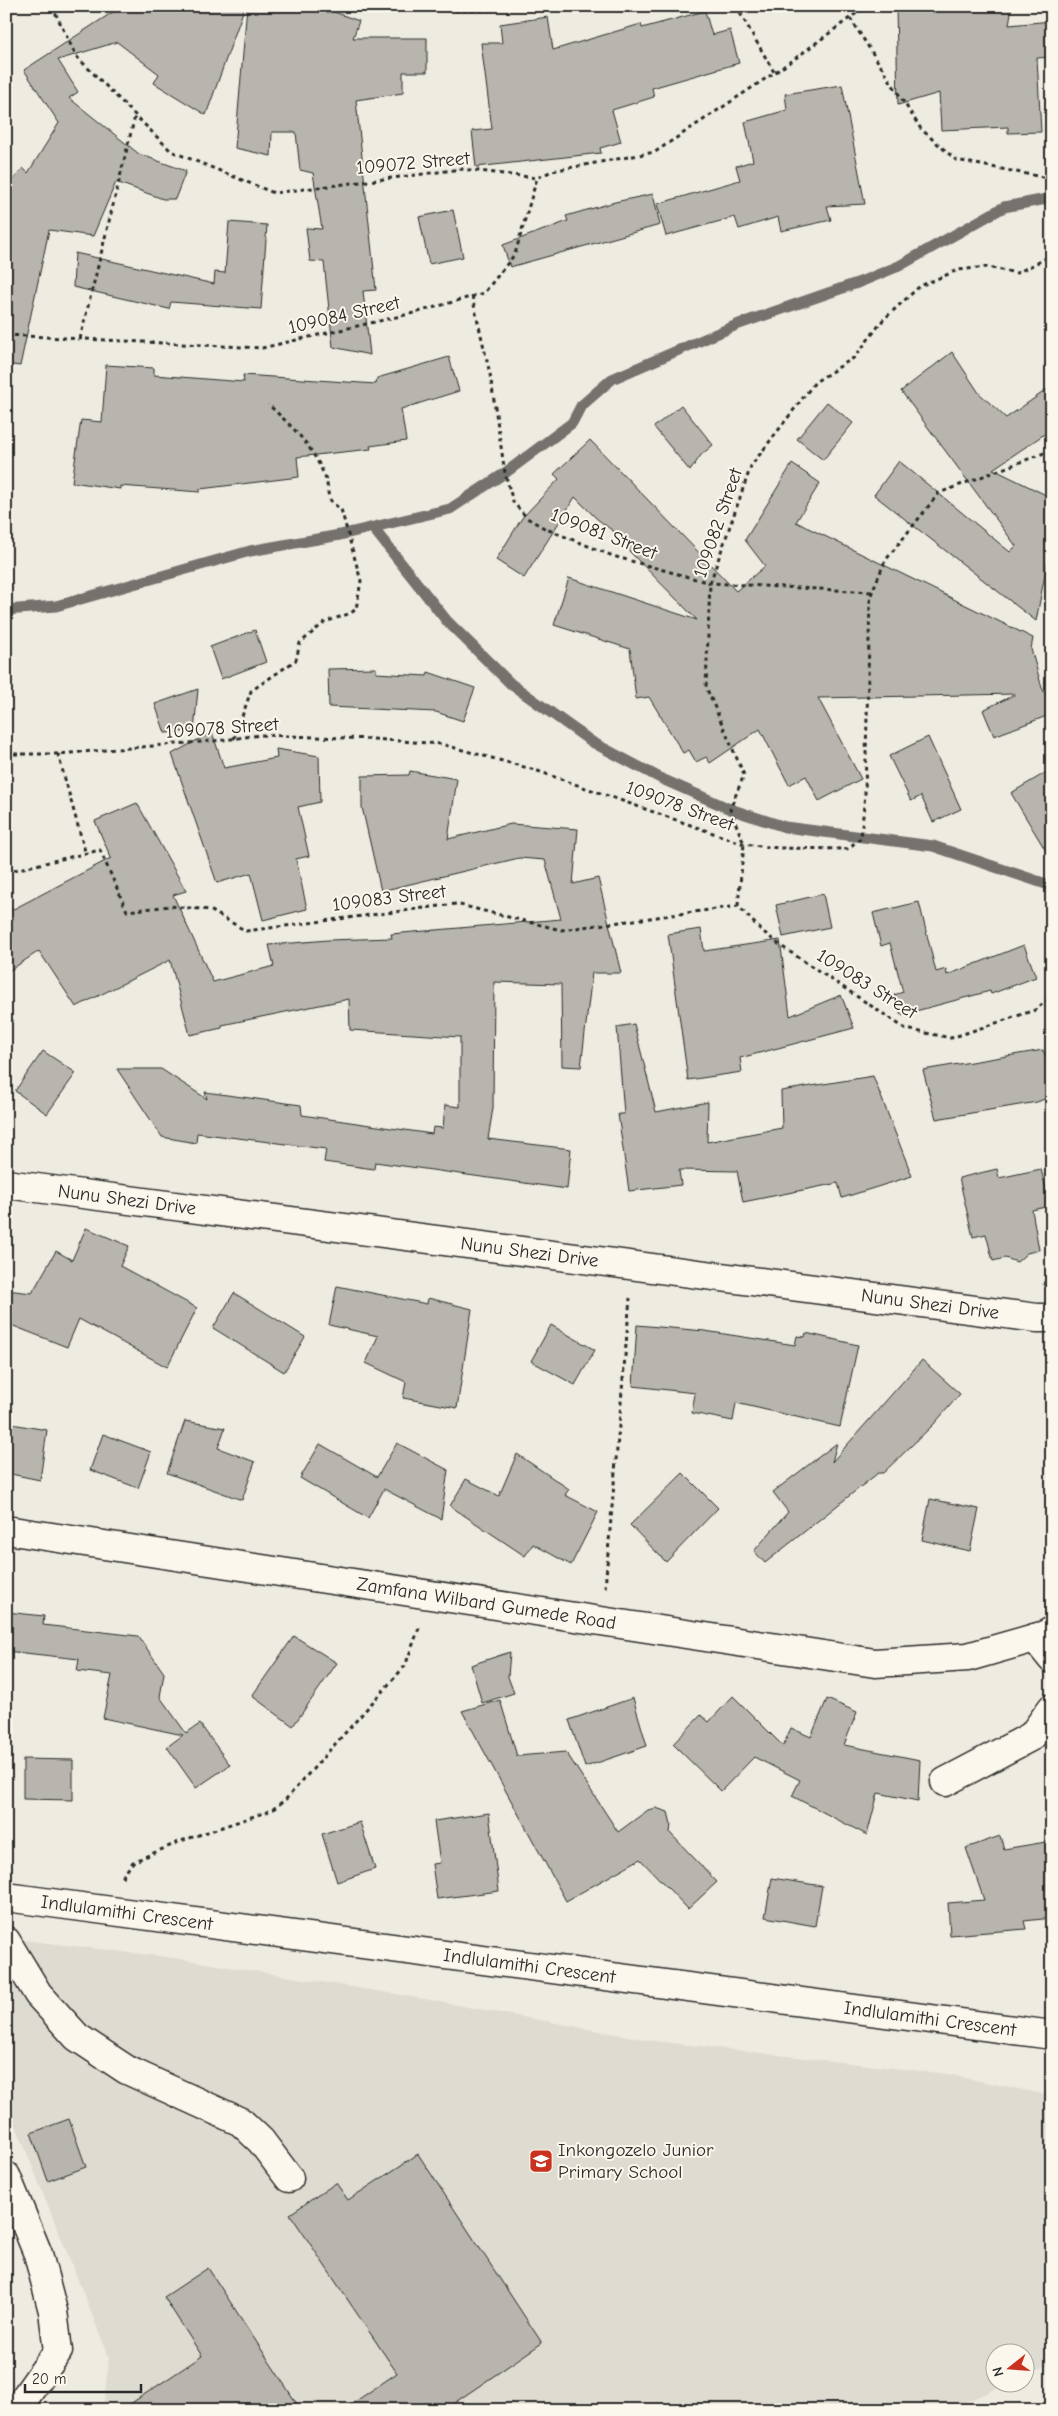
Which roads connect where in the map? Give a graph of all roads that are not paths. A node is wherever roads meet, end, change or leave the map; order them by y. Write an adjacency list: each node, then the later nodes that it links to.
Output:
1 (6, 1184): 2 (street, Nunu Shezi Drive)
2 (1052, 1318)
3 (6, 1530): 4 (street, Zamfana Wilbard Gumede Road)
4 (1046, 1643)
5 (1052, 1708): 6 (street)
6 (945, 1782)
7 (6, 1897): 9 (street, Indlulamithi Crescent)
8 (6, 1940): 11 (street)
9 (1052, 2036)
10 (6, 2176): 12 (street)
11 (289, 2178)
12 (16, 2410)

